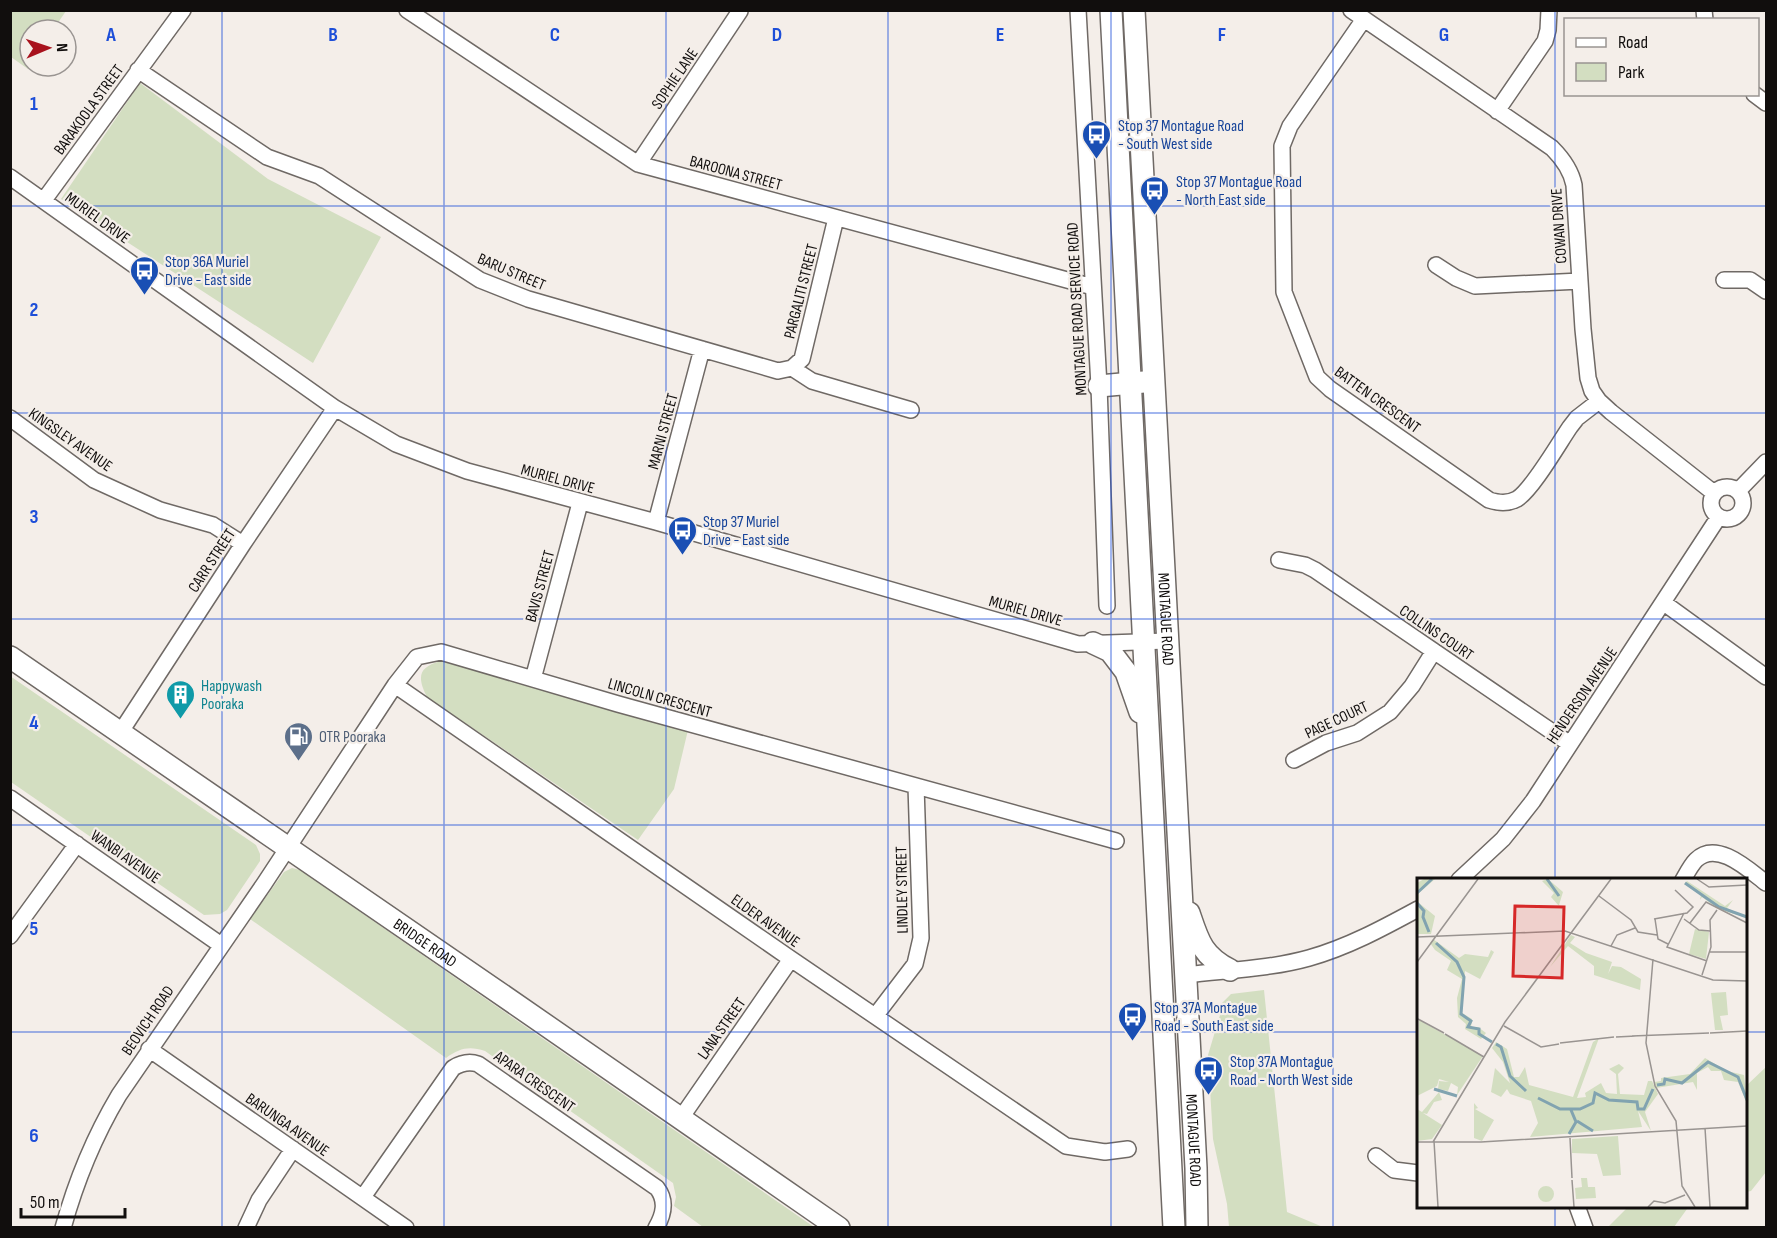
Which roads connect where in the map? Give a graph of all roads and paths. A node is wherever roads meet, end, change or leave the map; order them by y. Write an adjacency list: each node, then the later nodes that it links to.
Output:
1 (183, 10): 9 (street, BARAKOOLA STREET)
2 (407, 10): 11 (street, BAROONA STREET)
3 (1078, 10): 18 (street, MONTAGUE ROAD SERVICE ROAD)
4 (1111, 10): 23 (main road, MONTAGUE ROAD)
5 (1134, 10): 22 (main road, MONTAGUE ROAD)
6 (1549, 10): 10 (street)
7 (740, 11): 11 (street, SOPHIE LANE)
8 (1357, 15): 10 (street, COWAN DRIVE); 25 (street, BATTEN CRESCENT)
9 (138, 70): 13 (street, BARAKOOLA STREET); 20 (street, BARU STREET)
10 (1497, 111): 17 (street, COWAN DRIVE)
11 (638, 164): 14 (street, BAROONA STREET)
12 (10, 177): 13 (street, MURIEL DRIVE)
13 (44, 200): 26 (street, MURIEL DRIVE)
14 (836, 218): 18 (street, BAROONA STREET); 21 (street, PARGALITI STREET)
15 (1436, 265): 17 (street)
16 (1724, 280): 19 (street)
17 (1580, 281): 25 (street, COWAN DRIVE)
18 (1094, 287): 24 (street, MONTAGUE ROAD SERVICE ROAD)
19 (1767, 291)
20 (702, 349): 21 (street, BARU STREET); 34 (street, MARNI STREET)
21 (792, 368): 27 (street, BARU STREET)
22 (1154, 381): 23 (main road); 39 (main road, MONTAGUE ROAD)
23 (1130, 383): 24 (main road); 40 (main road, MONTAGUE ROAD)
24 (1099, 386): 38 (street, MONTAGUE ROAD SERVICE ROAD)
25 (1599, 401): 31 (street, COWAN DRIVE)
26 (335, 408): 32 (street, MURIEL DRIVE); 35 (street, CARR STREET)
27 (911, 410)
28 (10, 418): 35 (street, KINGSLEY AVENUE)
29 (1767, 462): 30 (street)
30 (1738, 491): 31 (street); 33 (street)
31 (1714, 493): 33 (street)
32 (580, 502): 34 (street, MURIEL DRIVE); 45 (street, BAVIS STREET)
33 (1718, 518): 37 (street, HENDERSON AVENUE)
34 (656, 522): 41 (street, MURIEL DRIVE)
35 (243, 544): 47 (street, CARR STREET)
36 (1279, 560): 42 (street, COLLINS COURT)
37 (1664, 603): 44 (street); 49 (street, HENDERSON AVENUE)
38 (1107, 606)
39 (1167, 641): 40 (street, MURIEL DRIVE); 59 (main road, MONTAGUE ROAD)
40 (1143, 642): 41 (street, MURIEL DRIVE); 48 (main road, MONTAGUE ROAD)
41 (1093, 643): 48 (main road)
42 (1434, 651): 49 (street, COLLINS COURT); 50 (street, PAGE COURT)
43 (10, 657): 47 (main road, BRIDGE ROAD)
44 (1767, 677)
45 (533, 679): 46 (street, LINCOLN CRESCENT); 51 (street, LINCOLN CRESCENT)
46 (396, 685): 55 (street, LINCOLN CRESCENT); 63 (street, ELDER AVENUE)
47 (120, 733): 55 (main road, BRIDGE ROAD)
48 (1149, 739): 66 (main road, MONTAGUE ROAD)
49 (1570, 744): 56 (street, HENDERSON AVENUE)
50 (1294, 760)
51 (916, 786): 53 (street, LINCOLN CRESCENT); 67 (street, LINDLEY STREET)
52 (10, 798): 54 (street, WANBI AVENUE)
53 (1116, 841)
54 (76, 844): 61 (street); 62 (street, WANBI AVENUE)
55 (288, 847): 62 (street, BEOVICH ROAD); 69 (main road, BRIDGE ROAD)
56 (1460, 878)
57 (1684, 878): 58 (street)
58 (1767, 883)
59 (1181, 889): 64 (main road); 65 (main road, MONTAGUE ROAD)
60 (1417, 910): 64 (street)
61 (10, 936)
62 (222, 945): 68 (street, BEOVICH ROAD)
63 (791, 959): 67 (street, ELDER AVENUE); 69 (street, LANA STREET)
64 (1230, 970): 65 (street)
65 (1185, 975): 66 (main road); 82 (main road, MONTAGUE ROAD)
66 (1162, 978): 81 (main road, MONTAGUE ROAD)
67 (876, 1016): 71 (street, ELDER AVENUE)
68 (150, 1049): 70 (street, BARUNGA AVENUE); 76 (street, BEOVICH ROAD)
69 (681, 1118): 80 (main road, BRIDGE ROAD)
70 (293, 1149): 74 (street, BARUNGA AVENUE); 77 (street)
71 (1128, 1149)
72 (1376, 1156): 73 (street)
73 (1417, 1173)
74 (363, 1197): 78 (street, BARUNGA AVENUE); 79 (street, APARA CRESCENT)
75 (1578, 1208): 83 (street)
76 (63, 1227)
77 (246, 1227)
78 (406, 1227)
79 (656, 1227)
80 (839, 1227)
81 (1174, 1227)
82 (1197, 1227)
83 (1585, 1227)

